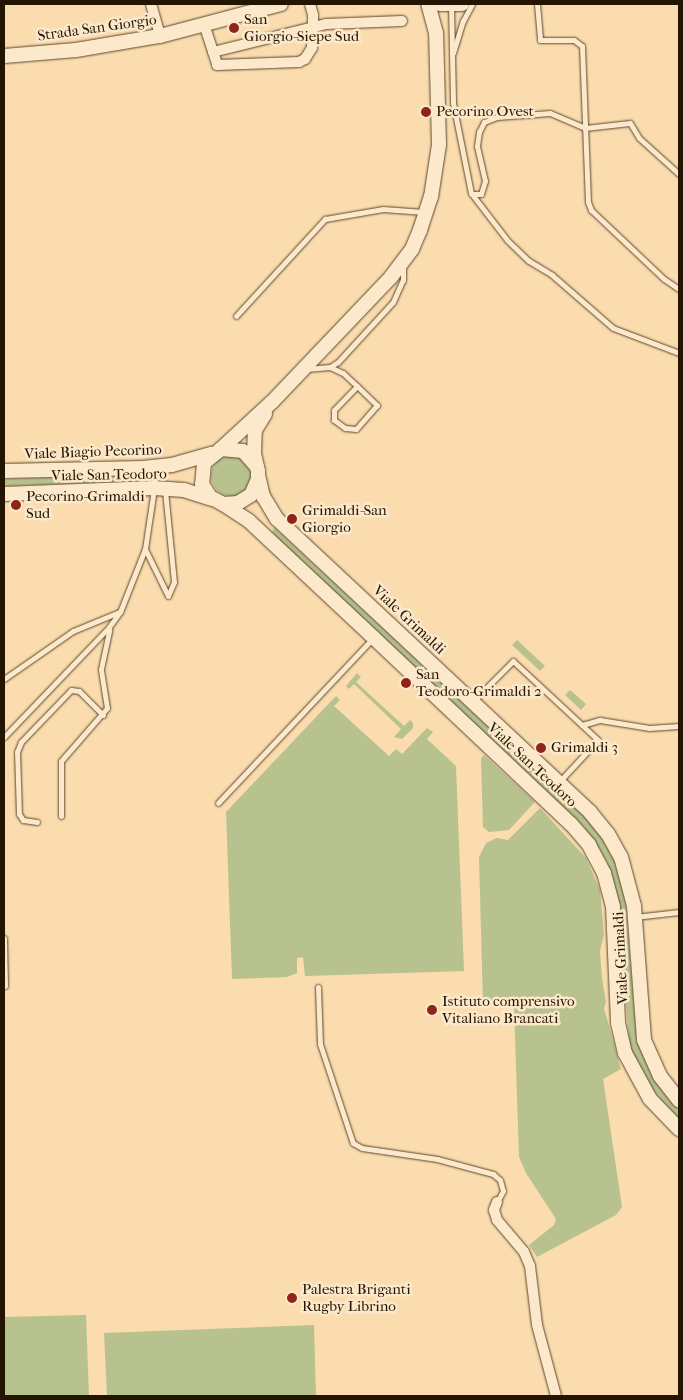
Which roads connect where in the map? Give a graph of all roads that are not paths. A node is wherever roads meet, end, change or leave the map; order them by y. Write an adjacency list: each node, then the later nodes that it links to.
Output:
1 (151, 4): 12 (street)
2 (282, 4): 11 (main road, Strada San Giorgio)
3 (310, 4): 10 (street)
4 (428, 4): 8 (main road)
5 (448, 4): 8 (main road); 16 (lane)
6 (472, 4): 16 (lane)
7 (537, 4): 17 (lane)
8 (434, 19): 15 (main road)
9 (402, 21): 10 (street)
10 (313, 26): 13 (street); 13 (street)
11 (205, 27): 12 (main road, Strada San Giorgio); 13 (street)
12 (160, 36): 14 (main road, Strada San Giorgio)
13 (213, 52)
14 (4, 56)
15 (436, 59): 16 (lane); 20 (main road)
16 (452, 59): 19 (lane)
17 (585, 128): 18 (lane); 19 (lane); 22 (lane)
18 (679, 174)
19 (471, 193): 24 (lane)
20 (427, 213): 21 (main road); 23 (lane)
21 (403, 261): 25 (lane); 26 (main road)
22 (679, 289)
23 (236, 316)
24 (679, 353)
25 (330, 367): 26 (lane); 27 (lane)
26 (303, 370): 28 (main road)
27 (357, 386): 27 (lane)
28 (272, 402): 29 (main road); 31 (main road)
29 (216, 451): 30 (main road, Viale Biagio Pecorino); 31 (main road); 34 (main road)
30 (4, 471)
31 (258, 471): 34 (main road); 40 (main road, Viale Grimaldi)
32 (160, 488): 33 (main road, Viale San Teodoro); 34 (main road, Viale San Teodoro); 35 (lane); 35 (lane)
33 (4, 494)
34 (218, 502): 38 (main road, Viale San Teodoro)
35 (145, 548): 36 (lane)
36 (120, 612): 37 (lane); 39 (lane)
37 (110, 627): 41 (lane); 44 (lane)
38 (374, 638): 46 (lane); 55 (main road, Viale San Teodoro)
39 (4, 679)
40 (472, 702): 42 (lane); 45 (main road, Viale Grimaldi)
41 (103, 715): 47 (lane); 48 (lane)
42 (582, 725): 43 (lane); 45 (lane)
43 (679, 726)
44 (4, 737)
45 (558, 783): 50 (main road, Viale Grimaldi)
46 (218, 802)
47 (61, 816)
48 (38, 822)
49 (679, 912): 50 (lane)
50 (636, 917): 54 (main road, Viale Grimaldi)
51 (4, 938): 52 (lane)
52 (5, 986)
53 (318, 987): 56 (lane)
54 (679, 1100)
55 (679, 1129)
56 (497, 1202): 57 (street)
57 (556, 1396)

